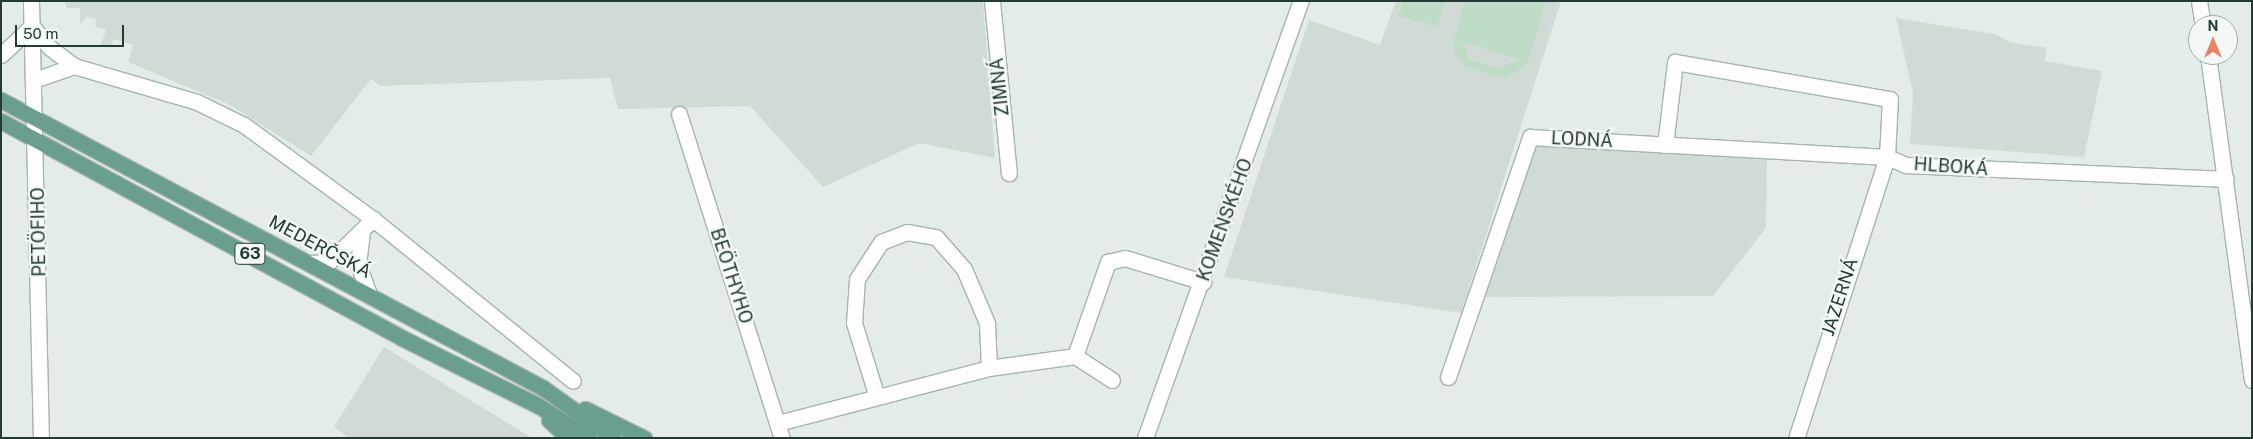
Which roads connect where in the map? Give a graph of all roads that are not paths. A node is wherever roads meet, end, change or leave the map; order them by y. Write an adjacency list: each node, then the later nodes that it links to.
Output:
1 (31, 1): 6 (street, PETÖFIHO)
2 (992, 1): 18 (street, ZIMNÁ)
3 (1301, 1): 23 (street, KOMENSKÉHO)
4 (2199, 1): 5 (street)
5 (2201, 15)
6 (32, 26): 7 (street); 9 (street); 10 (street, PETÖFIHO)
7 (1, 55)
8 (2209, 65): 19 (street)
9 (74, 66): 10 (street); 20 (street)
10 (34, 80): 13 (street, PETÖFIHO)
11 (1, 100): 13 (main road, MEDERČSKÁ / 63)
12 (679, 114): 34 (street, BEÖTHYHO)
13 (37, 118): 15 (street, PETÖFIHO); 22 (main road, MEDERČSKÁ / 63)
14 (1, 121): 15 (main road, 63)
15 (38, 139): 32 (main road, 63); 35 (street, PETÖFIHO)
16 (1665, 145): 17 (street, LODNÁ); 17 (street); 27 (street, LODNÁ)
17 (1887, 157): 19 (street, HLBOKÁ); 42 (street, JAZERNÁ)
18 (1009, 173)
19 (2226, 178): 30 (street)
20 (373, 219): 21 (street); 28 (street)
21 (362, 232): 22 (street); 24 (street)
22 (310, 263): 24 (main road, MEDERČSKÁ / 63)
23 (1203, 282): 25 (street); 41 (street, KOMENSKÉHO)
24 (370, 294): 31 (main road, MEDERČSKÁ / 63)
25 (1076, 356): 26 (street); 29 (street)
26 (989, 368): 33 (street); 33 (street)
27 (1448, 377)
28 (573, 380)
29 (1112, 380)
30 (2252, 380)
31 (543, 388): 38 (main road, MEDERČSKÁ / 63); 39 (main road, 63)
32 (506, 392): 36 (main road); 37 (main road, 63)
33 (876, 394): 34 (street)
34 (778, 423): 40 (street, BEÖTHYHO)
35 (42, 438)
36 (568, 438)
37 (589, 438)
38 (613, 438)
39 (644, 438)
40 (782, 438)
41 (1145, 438)
42 (1796, 438)

